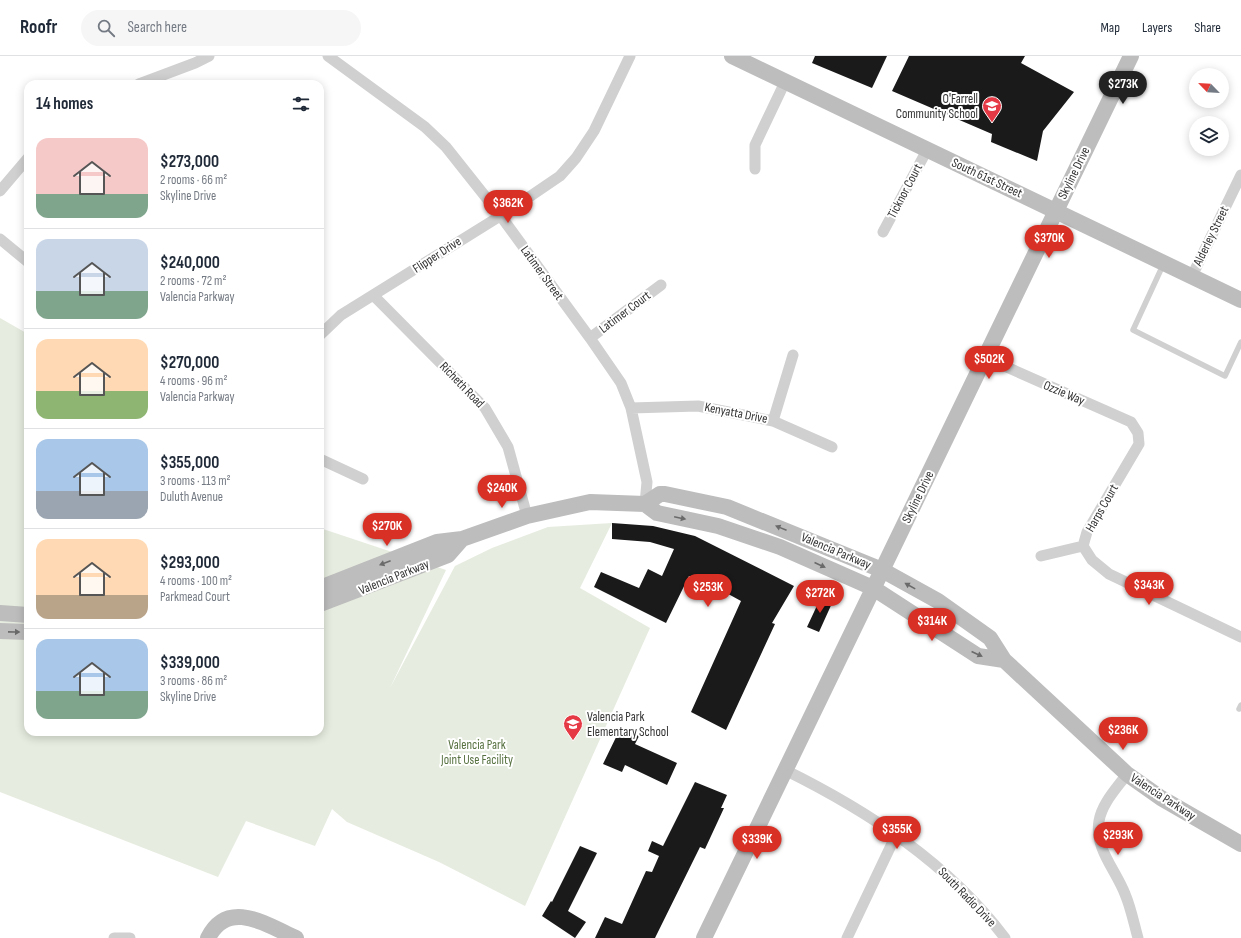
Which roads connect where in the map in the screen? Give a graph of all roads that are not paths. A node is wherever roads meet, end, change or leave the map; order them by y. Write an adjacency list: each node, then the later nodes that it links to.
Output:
1 (209, 56): 6 (street)
2 (328, 56): 14 (street, Latimer Street)
3 (630, 56): 14 (street, Flipper Drive)
4 (732, 56): 7 (main road, South 61st Street)
5 (1131, 56): 13 (main road, Skyline Drive)
6 (150, 80)
7 (785, 82): 8 (main road, South 61st Street); 10 (street)
8 (927, 150): 13 (main road, South 61st Street); 15 (street, Ticknor Court)
9 (24, 163): 12 (street)
10 (755, 169)
11 (1241, 175): 19 (street, Alderley Street)
12 (0, 191)
13 (1056, 211): 18 (main road, South 61st Street); 27 (main road, Skyline Drive)
14 (500, 215): 21 (street, Flipper Drive); 24 (street, Latimer Street)
15 (883, 232)
16 (0, 239): 17 (street)
17 (24, 259)
18 (1164, 263): 19 (main road, South 61st Street); 25 (lane)
19 (1192, 276): 22 (main road, South 61st Street)
20 (661, 285): 24 (street, Latimer Court)
21 (374, 296): 23 (street, Flipper Drive); 35 (street, Richeth Road)
22 (1241, 300)
23 (324, 331)
24 (590, 338): 28 (street, Latimer Street)
25 (1241, 342)
26 (793, 355): 29 (street, Kenyatta Drive)
27 (984, 357): 30 (street, Ozzie Way); 39 (main road, Skyline Drive)
28 (631, 408): 29 (street, Kenyatta Drive); 34 (street, Latimer Street)
29 (772, 421): 31 (street)
30 (1138, 433): 37 (street, Harps Court)
31 (832, 447)
32 (324, 461): 33 (street)
33 (363, 479)
34 (645, 504): 35 (main road, Valencia Parkway); 39 (main road, Valencia Parkway, one-way to 34); 41 (main road, Valencia Parkway, one-way to 41)
35 (527, 516): 36 (main road, Valencia Parkway)
36 (462, 539): 40 (main road, Valencia Parkway, one-way to 40); 42 (main road, Valencia Parkway)
37 (1083, 546): 38 (street, Harps Court); 47 (street)
38 (1041, 556)
39 (882, 570): 41 (main road, Skyline Drive); 48 (main road, Valencia Parkway, one-way to 39)
40 (324, 586)
41 (873, 588): 48 (main road, Valencia Parkway, one-way to 48); 49 (main road, Skyline Drive)
42 (324, 602)
43 (0, 613): 44 (main road)
44 (24, 614)
45 (0, 631): 46 (main road, one-way to 46)
46 (24, 632)
47 (1241, 637)
48 (1004, 660): 50 (main road, Valencia Parkway)
49 (785, 770): 51 (street, South Radio Drive); 57 (main road, Skyline Drive)
50 (1127, 774): 52 (main road, Valencia Parkway); 60 (street)
51 (896, 835): 58 (street); 59 (street, South Radio Drive)
52 (1241, 844)
53 (114, 938): 54 (street)
54 (130, 938)
55 (208, 938): 56 (main road)
56 (296, 938)
57 (704, 938)
58 (847, 938)
59 (1005, 938)
60 (1138, 938)

